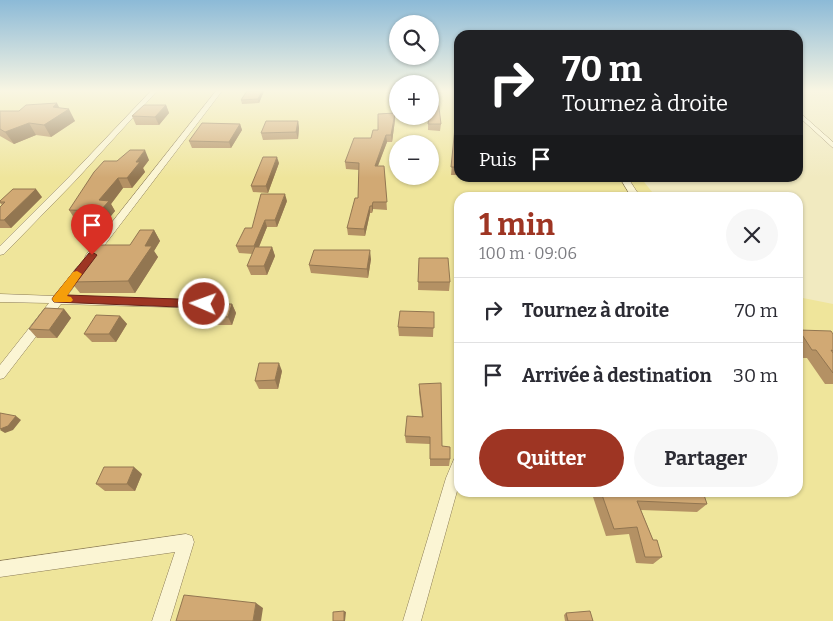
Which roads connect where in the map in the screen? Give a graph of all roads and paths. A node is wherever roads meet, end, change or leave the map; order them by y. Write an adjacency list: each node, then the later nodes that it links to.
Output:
1 (127, 120): 5 (street)
2 (197, 120): 7 (street)
3 (805, 120): 4 (street)
4 (833, 146)
5 (0, 252)
6 (0, 298): 7 (street)
7 (58, 299): 8 (street); 9 (street)
8 (204, 304)
9 (0, 374)
10 (454, 476): 13 (street)
11 (0, 569): 12 (street)
12 (161, 621)
13 (412, 621)

